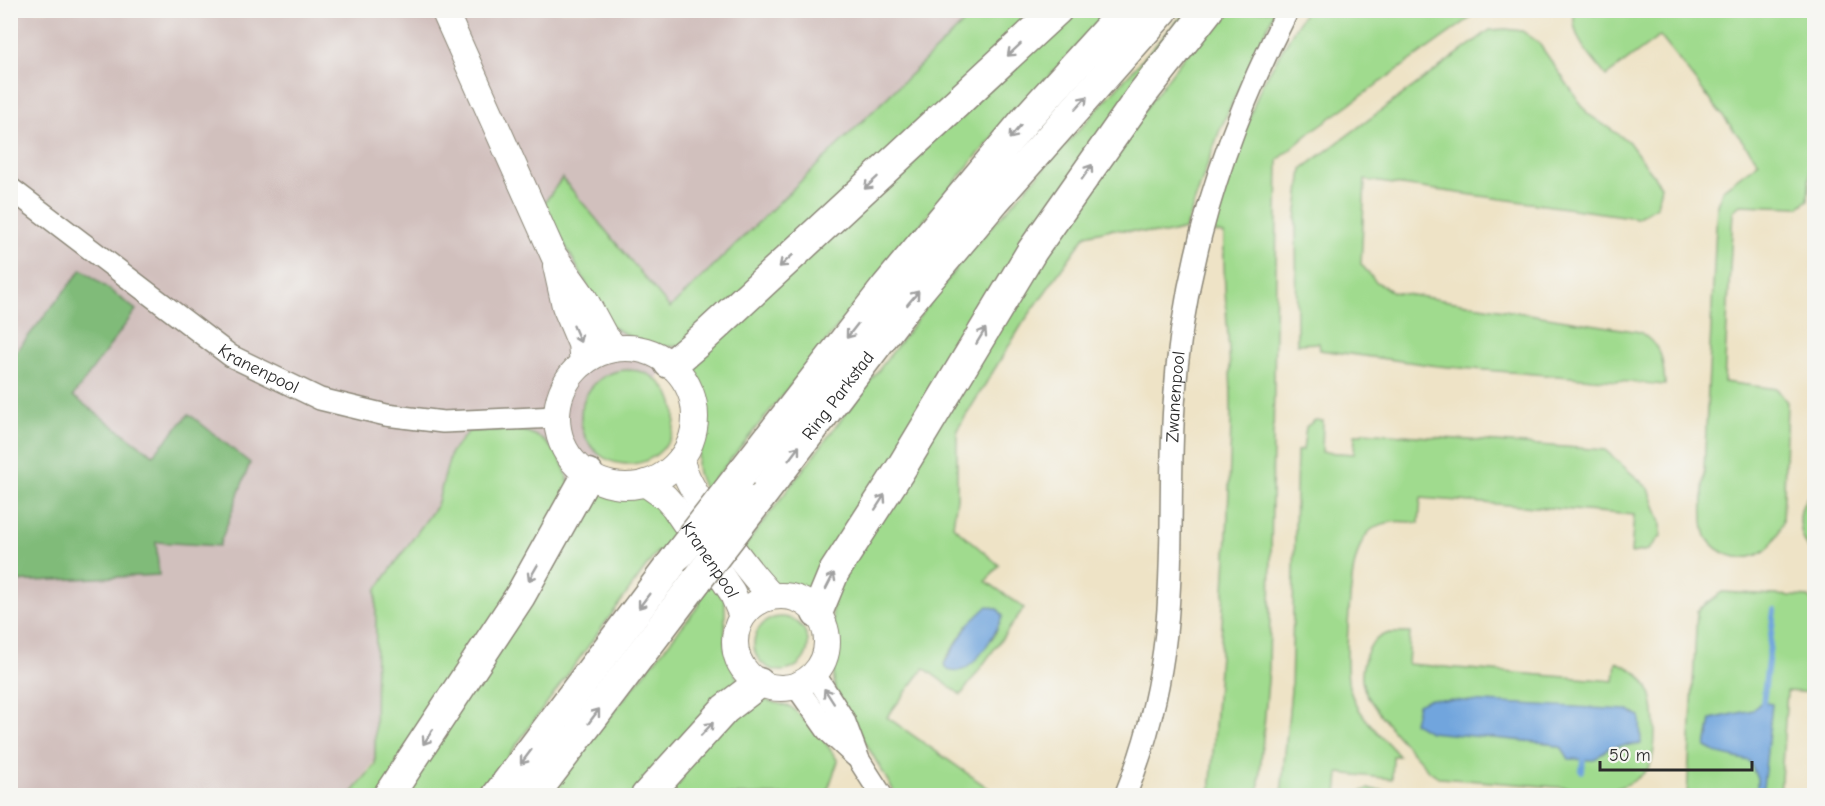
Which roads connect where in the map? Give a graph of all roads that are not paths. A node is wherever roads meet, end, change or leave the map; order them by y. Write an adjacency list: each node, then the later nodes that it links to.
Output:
1 (437, 10): 7 (main road)
2 (1057, 10): 12 (highway, one-way to 12)
3 (1125, 10): 23 (highway, Ring Parkstad, one-way to 23, bridge)
4 (1163, 10): 24 (highway, Ring Parkstad, one-way to 4, bridge)
5 (1208, 10): 18 (highway, one-way to 5)
6 (1288, 10): 27 (street, Zwanenpool)
7 (448, 22): 9 (main road)
8 (10, 188): 13 (street, Kranenpool)
9 (554, 256): 10 (main road); 11 (main road, one-way to 11)
10 (615, 348): 11 (main road); 12 (main road)
11 (583, 363): 13 (main road)
12 (669, 363): 14 (main road)
13 (557, 417): 15 (main road)
14 (681, 459): 16 (main road); 17 (main road, Kranenpool)
15 (588, 474): 16 (main road); 22 (highway, one-way to 22)
16 (645, 483): 19 (main road, Kranenpool)
17 (772, 596): 18 (main road); 19 (main road)
18 (817, 613): 20 (main road)
19 (742, 616): 21 (main road)
20 (806, 679): 21 (main road); 26 (street)
21 (759, 683): 25 (highway, one-way to 21)
22 (388, 795)
23 (497, 795)
24 (533, 795)
25 (646, 795)
26 (882, 795)
27 (1125, 795)

